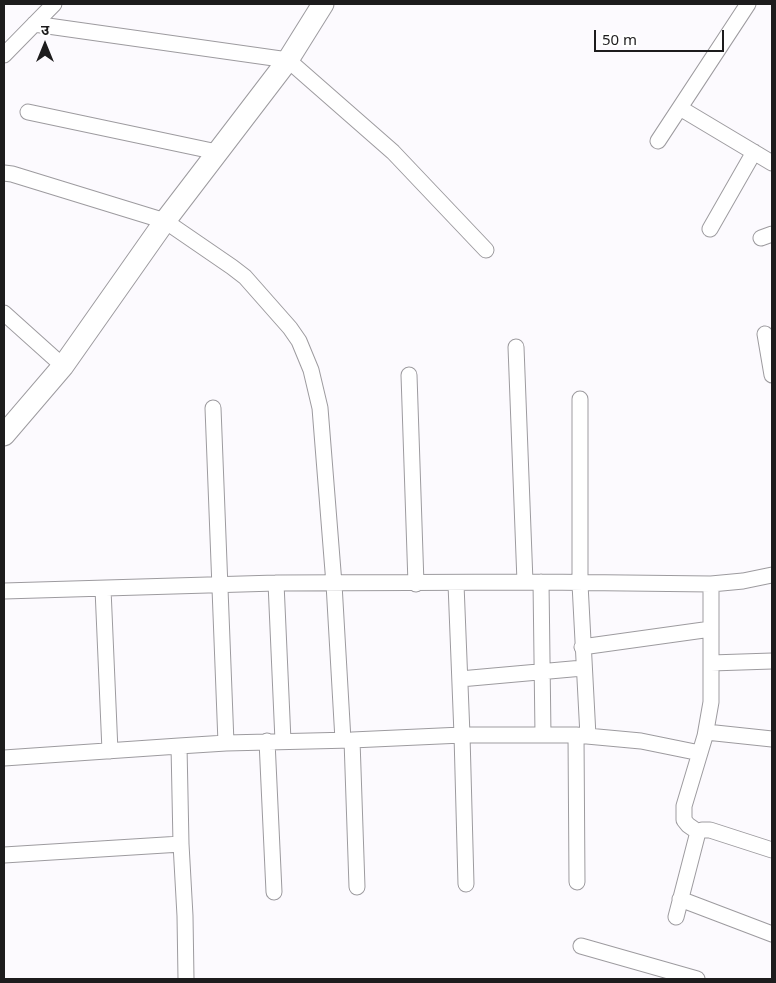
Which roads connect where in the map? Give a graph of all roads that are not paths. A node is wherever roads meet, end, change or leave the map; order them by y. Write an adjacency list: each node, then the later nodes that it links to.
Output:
1 (54, 4): 4 (street)
2 (322, 4): 6 (street)
3 (748, 4): 7 (street)
4 (34, 24): 5 (street); 6 (street)
5 (4, 55)
6 (288, 60): 10 (street); 16 (street)
7 (680, 108): 9 (street); 11 (street)
8 (28, 112): 10 (street)
9 (658, 141)
10 (217, 152): 14 (street)
11 (754, 152): 12 (street); 15 (street)
12 (772, 163)
13 (4, 174): 14 (street)
14 (166, 221): 20 (street); 30 (street)
15 (710, 229)
16 (486, 250)
17 (4, 313): 20 (street)
18 (765, 334): 22 (street)
19 (516, 347): 27 (street)
20 (63, 366): 25 (street)
21 (409, 375): 31 (street)
22 (772, 375)
23 (580, 399): 33 (street)
24 (213, 408): 35 (street)
25 (4, 435)
26 (772, 575): 34 (street)
27 (525, 582): 28 (street); 32 (street)
28 (541, 582): 33 (street); 43 (street)
29 (276, 583): 30 (street); 35 (street); 51 (street)
30 (334, 584): 31 (street); 50 (street)
31 (416, 584): 32 (street)
32 (456, 584): 44 (street)
33 (580, 584): 34 (street); 39 (street)
34 (711, 584): 38 (street)
35 (220, 585): 36 (street); 53 (street)
36 (103, 589): 37 (street); 55 (street)
37 (4, 592)
38 (711, 629): 39 (street); 41 (street)
39 (582, 647): 42 (street)
40 (772, 661): 41 (street)
41 (711, 663): 45 (street)
42 (583, 668): 43 (street); 48 (street)
43 (542, 671): 44 (street); 47 (street)
44 (460, 679): 46 (street)
45 (706, 732): 49 (street); 56 (street)
46 (462, 734): 47 (street); 50 (street); 63 (street)
47 (543, 735): 48 (street)
48 (582, 736): 56 (street); 62 (street)
49 (772, 739)
50 (348, 740): 51 (street); 64 (street)
51 (283, 741): 52 (street)
52 (267, 742): 53 (street); 65 (street)
53 (226, 743): 54 (street)
54 (179, 746): 55 (street); 59 (street)
55 (110, 751): 57 (street)
56 (700, 753): 58 (street)
57 (4, 758)
58 (698, 832): 60 (street); 66 (street)
59 (181, 844): 61 (street); 70 (street)
60 (772, 850)
61 (4, 855)
62 (577, 882)
63 (466, 884)
64 (357, 887)
65 (274, 892)
66 (680, 899): 67 (street); 68 (street)
67 (676, 917)
68 (772, 934)
69 (581, 946): 71 (street)
70 (186, 979)
71 (697, 979)

